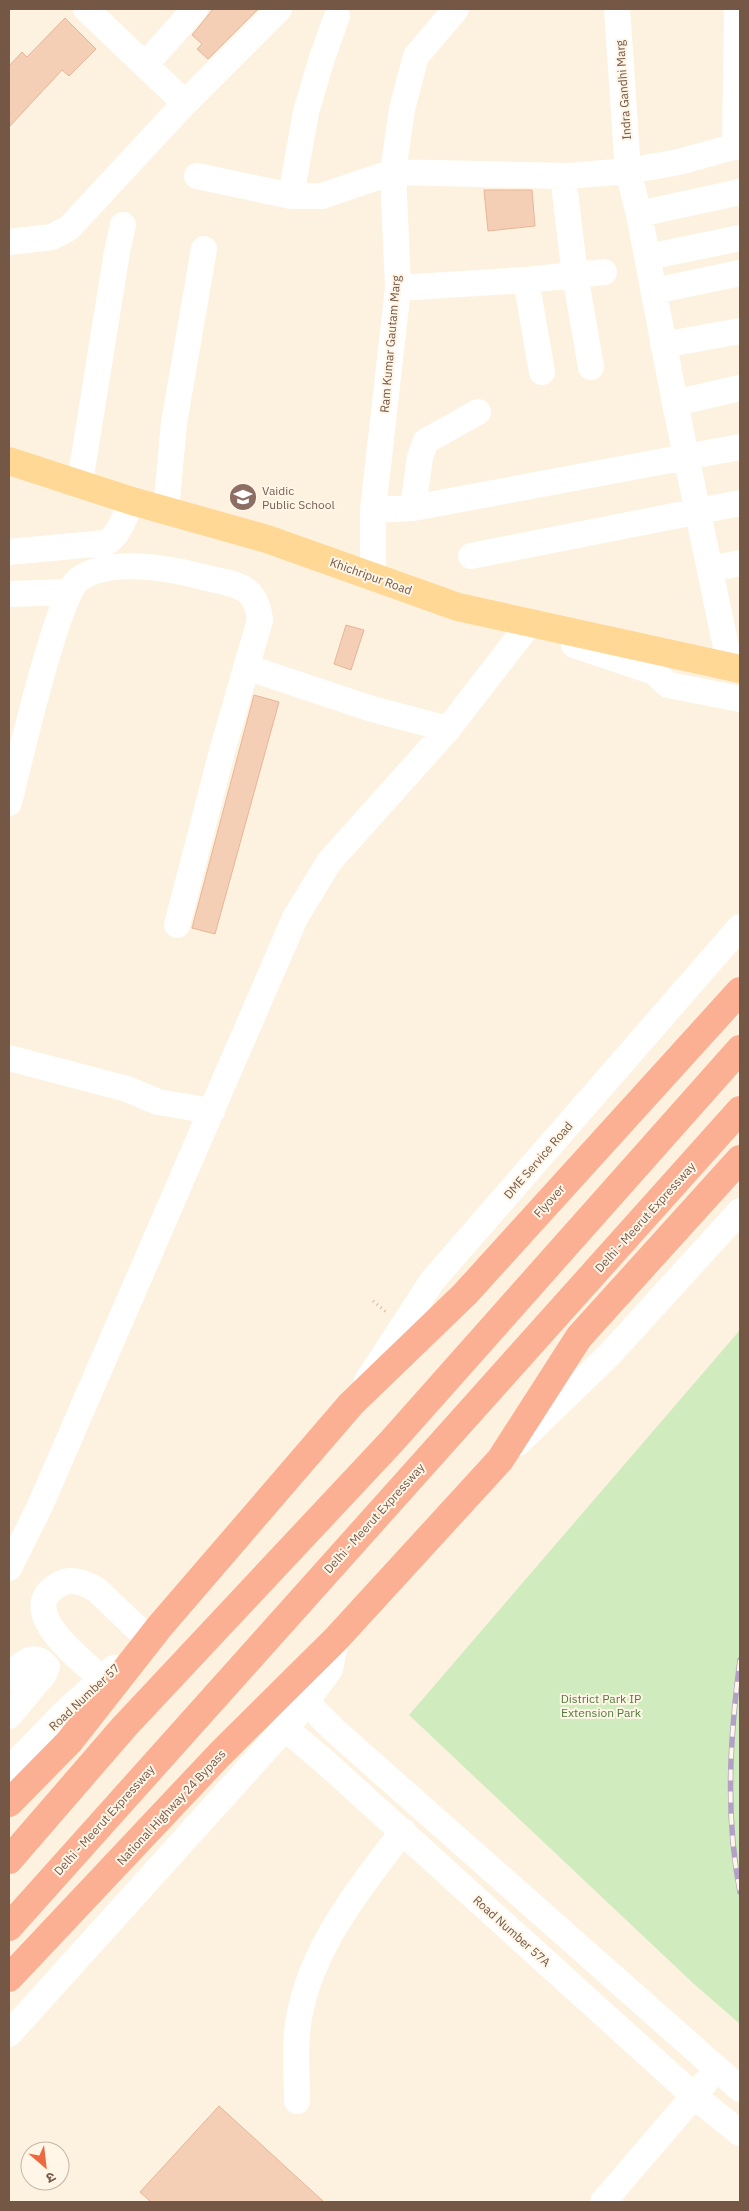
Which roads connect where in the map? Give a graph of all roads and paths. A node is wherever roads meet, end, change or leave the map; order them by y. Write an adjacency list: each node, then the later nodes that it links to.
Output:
1 (86, 9): 8 (street)
2 (195, 9): 8 (street)
3 (279, 9): 9 (street)
4 (456, 9): 12 (street, Ram Kumar Gautam Marg)
5 (617, 9): 11 (street, Indra Gandhi Marg)
6 (737, 9): 10 (street)
7 (337, 16): 16 (street)
8 (145, 65): 9 (street)
9 (185, 103): 20 (street)
10 (737, 146): 11 (street)
11 (628, 171): 14 (street); 17 (street, Indra Gandhi Marg)
12 (393, 172): 14 (street); 16 (street); 27 (street, Ram Kumar Gautam Marg)
13 (198, 176): 16 (street)
14 (563, 176): 25 (street)
15 (740, 192): 17 (street)
16 (291, 196)
17 (639, 214): 22 (street, Indra Gandhi Marg)
18 (123, 225): 39 (street)
19 (740, 238): 22 (street)
20 (9, 242)
21 (204, 249): 43 (street)
22 (648, 257): 28 (street, Indra Gandhi Marg)
23 (604, 272): 25 (street)
24 (740, 273): 28 (street)
25 (575, 275): 26 (street); 31 (street)
26 (526, 280): 27 (street); 32 (street)
27 (398, 288): 44 (street, Ram Kumar Gautam Marg)
28 (654, 291): 30 (street, Indra Gandhi Marg)
29 (740, 331): 30 (street)
30 (663, 345): 34 (street, Indra Gandhi Marg)
31 (591, 367)
32 (542, 372)
33 (740, 388): 34 (street)
34 (674, 403): 37 (street, Indra Gandhi Marg)
35 (478, 412): 42 (street)
36 (740, 447): 37 (street)
37 (687, 456): 42 (street); 45 (street, Indra Gandhi Marg)
38 (9, 461): 39 (main road, Khichripur Road)
39 (80, 482): 40 (main road, Khichripur Road)
40 (132, 501): 43 (main road, Khichripur Road); 46 (street)
41 (740, 503): 45 (street)
42 (413, 508): 44 (street)
43 (166, 510): 50 (main road, Khichripur Road)
44 (373, 510): 50 (street, Ram Kumar Gautam Marg)
45 (698, 512): 47 (street); 49 (street, Indra Gandhi Marg)
46 (9, 552)
47 (470, 556)
48 (740, 563): 49 (street)
49 (710, 569): 56 (street, Indra Gandhi Marg)
50 (372, 577): 53 (main road, Khichripur Road)
51 (69, 592): 52 (street); 55 (street); 59 (street)
52 (9, 594)
53 (530, 623): 56 (main road, Khichripur Road); 58 (street)
54 (574, 645): 57 (street)
55 (246, 667): 58 (street); 60 (street)
56 (735, 668)
57 (740, 699)
58 (448, 730): 66 (street)
59 (9, 803)
60 (177, 925)
61 (740, 927): 69 (street, DME Service Road)
62 (740, 991): 69 (highway, Flyover)
63 (740, 1049): 83 (highway)
64 (9, 1058): 66 (street)
65 (740, 1110): 84 (highway, Delhi - Meerut Expressway)
66 (212, 1111): 71 (street)
67 (740, 1158): 70 (highway)
68 (740, 1211): 70 (street)
69 (352, 1404): 72 (highway, Flyover)
70 (500, 1460): 73 (highway, National Highway 24 Bypass)
71 (9, 1568)
72 (154, 1632): 75 (street, Road Number 57); 75 (street); 81 (highway, Flyover)
73 (336, 1639): 76 (street); 85 (highway, National Highway 24 Bypass)
74 (9, 1679): 77 (street)
75 (102, 1679): 80 (street, Road Number 57)
76 (306, 1702): 78 (street); 87 (street)
77 (9, 1716)
78 (285, 1728): 82 (street, Road Number 57A); 86 (street)
79 (9, 1729): 80 (street)
80 (17, 1756)
81 (9, 1803)
82 (402, 1831): 89 (street, Road Number 57A); 90 (street)
83 (9, 1860)
84 (9, 1927)
85 (9, 1978)
86 (9, 2034)
87 (716, 2068): 88 (street); 89 (street)
88 (740, 2089)
89 (694, 2096): 91 (street, Road Number 57A); 92 (street)
90 (297, 2101)
91 (740, 2134)
92 (603, 2202)

